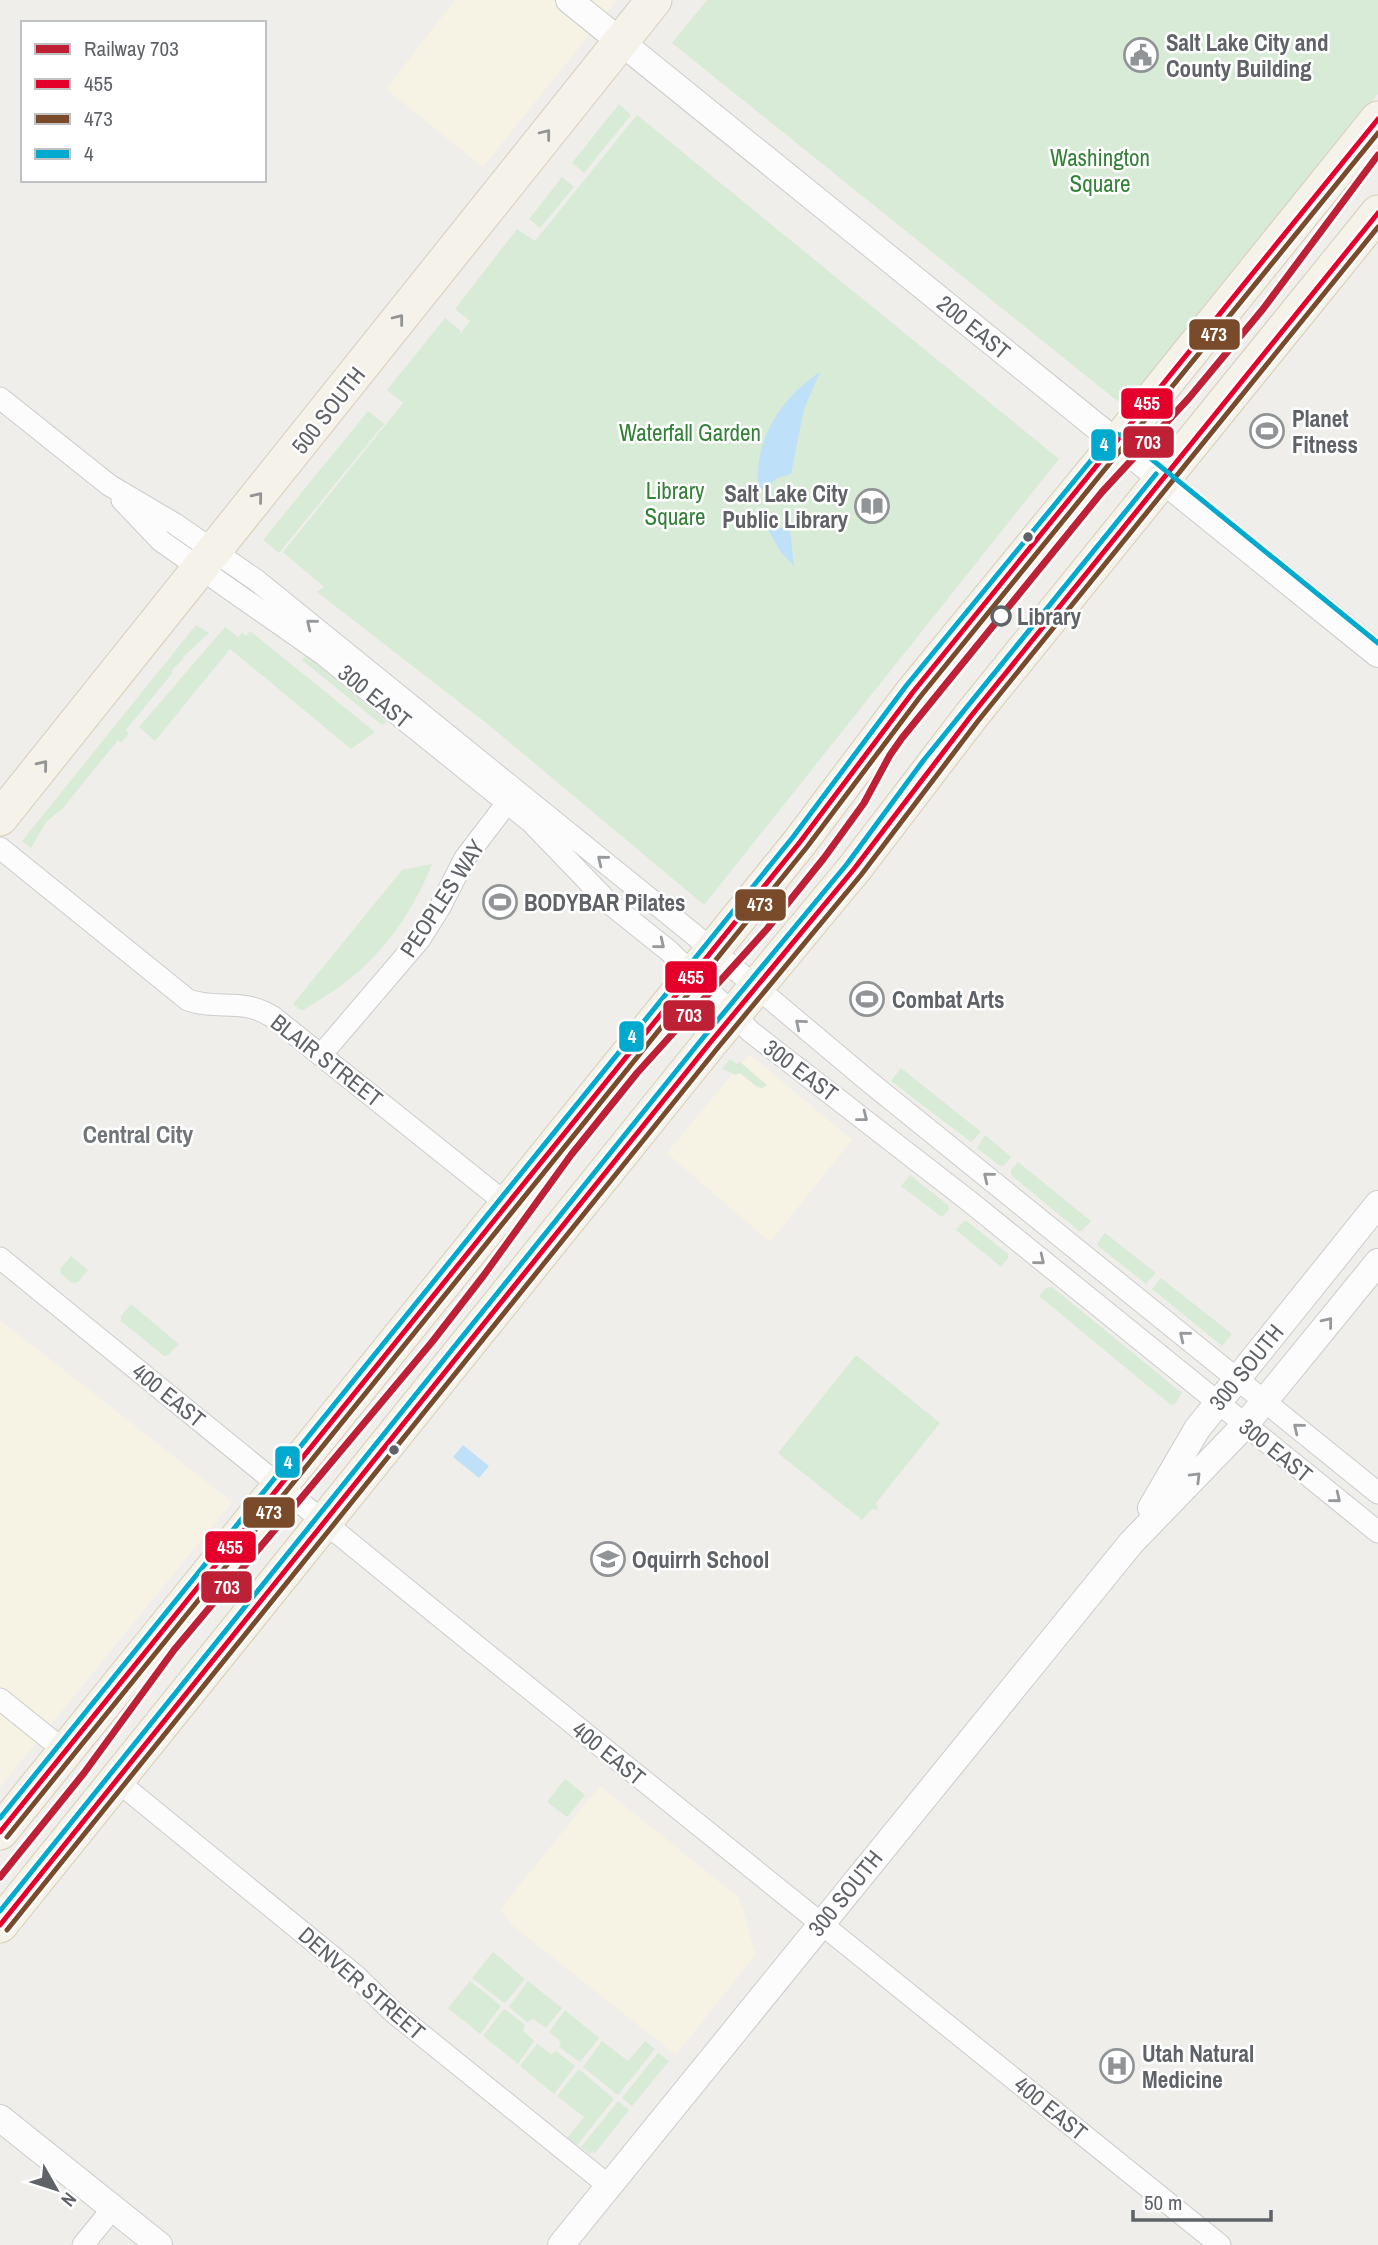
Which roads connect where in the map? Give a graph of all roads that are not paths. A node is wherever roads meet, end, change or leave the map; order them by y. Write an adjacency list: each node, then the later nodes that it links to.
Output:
1 (569, 0): 3 (street, 200 EAST)
2 (654, 0): 3 (main road, 500 SOUTH)
3 (620, 41): 7 (street, 200 EAST); 9 (main road, 500 SOUTH, one-way to 3)
4 (1378, 119): 7 (main road)
5 (1378, 213): 8 (main road)
6 (0, 398): 9 (street, 300 EAST)
7 (1118, 443): 8 (street, 200 EAST); 14 (main road)
8 (1163, 480): 10 (street, 200 EAST); 15 (main road)
9 (208, 559): 11 (street, 300 EAST); 12 (main road, 500 SOUTH, one-way to 9); 14 (street, 300 EAST, one-way to 9)
10 (1378, 654)
11 (507, 803): 14 (street, 300 EAST, one-way to 14); 17 (street, PEOPLES WAY)
12 (0, 818)
13 (0, 849): 17 (street, BLAIR STREET)
14 (702, 961): 15 (street, 300 EAST); 16 (street, 300 EAST); 18 (main road)
15 (756, 987): 16 (main road); 22 (street, 300 EAST, one-way to 15)
16 (733, 1014): 24 (street, 300 EAST, one-way to 24); 28 (main road)
17 (321, 1055): 18 (street, BLAIR STREET)
18 (507, 1204): 26 (main road)
19 (1378, 1204): 22 (street, 300 SOUTH)
20 (0, 1258): 26 (street, 400 EAST)
21 (1378, 1262): 23 (street, 300 SOUTH, one-way to 21)
22 (1237, 1379): 23 (street, 300 EAST); 24 (street, 300 SOUTH)
23 (1264, 1401): 25 (street, 300 SOUTH); 27 (street, 300 EAST, one-way to 23)
24 (1217, 1402): 25 (street, 300 EAST); 30 (street, 300 SOUTH)
25 (1245, 1425): 29 (street, 300 EAST, one-way to 29); 30 (street, 300 SOUTH, one-way to 25)
26 (280, 1486): 28 (street, 400 EAST); 32 (main road)
27 (1378, 1493)
28 (326, 1523): 33 (main road); 35 (street, 400 EAST)
29 (1378, 1532)
30 (1130, 1543): 35 (street, 300 SOUTH)
31 (0, 1699): 32 (street)
32 (66, 1752): 34 (main road)
33 (116, 1780): 36 (main road); 38 (street, DENVER STREET)
34 (0, 1832)
35 (821, 1924): 38 (street, 300 SOUTH); 43 (street, 400 EAST)
36 (0, 1925)
37 (0, 2118): 39 (street)
38 (608, 2186): 42 (street, 300 SOUTH)
39 (113, 2208): 40 (street); 41 (street)
40 (83, 2245)
41 (159, 2245)
42 (561, 2245)
43 (1220, 2245)

